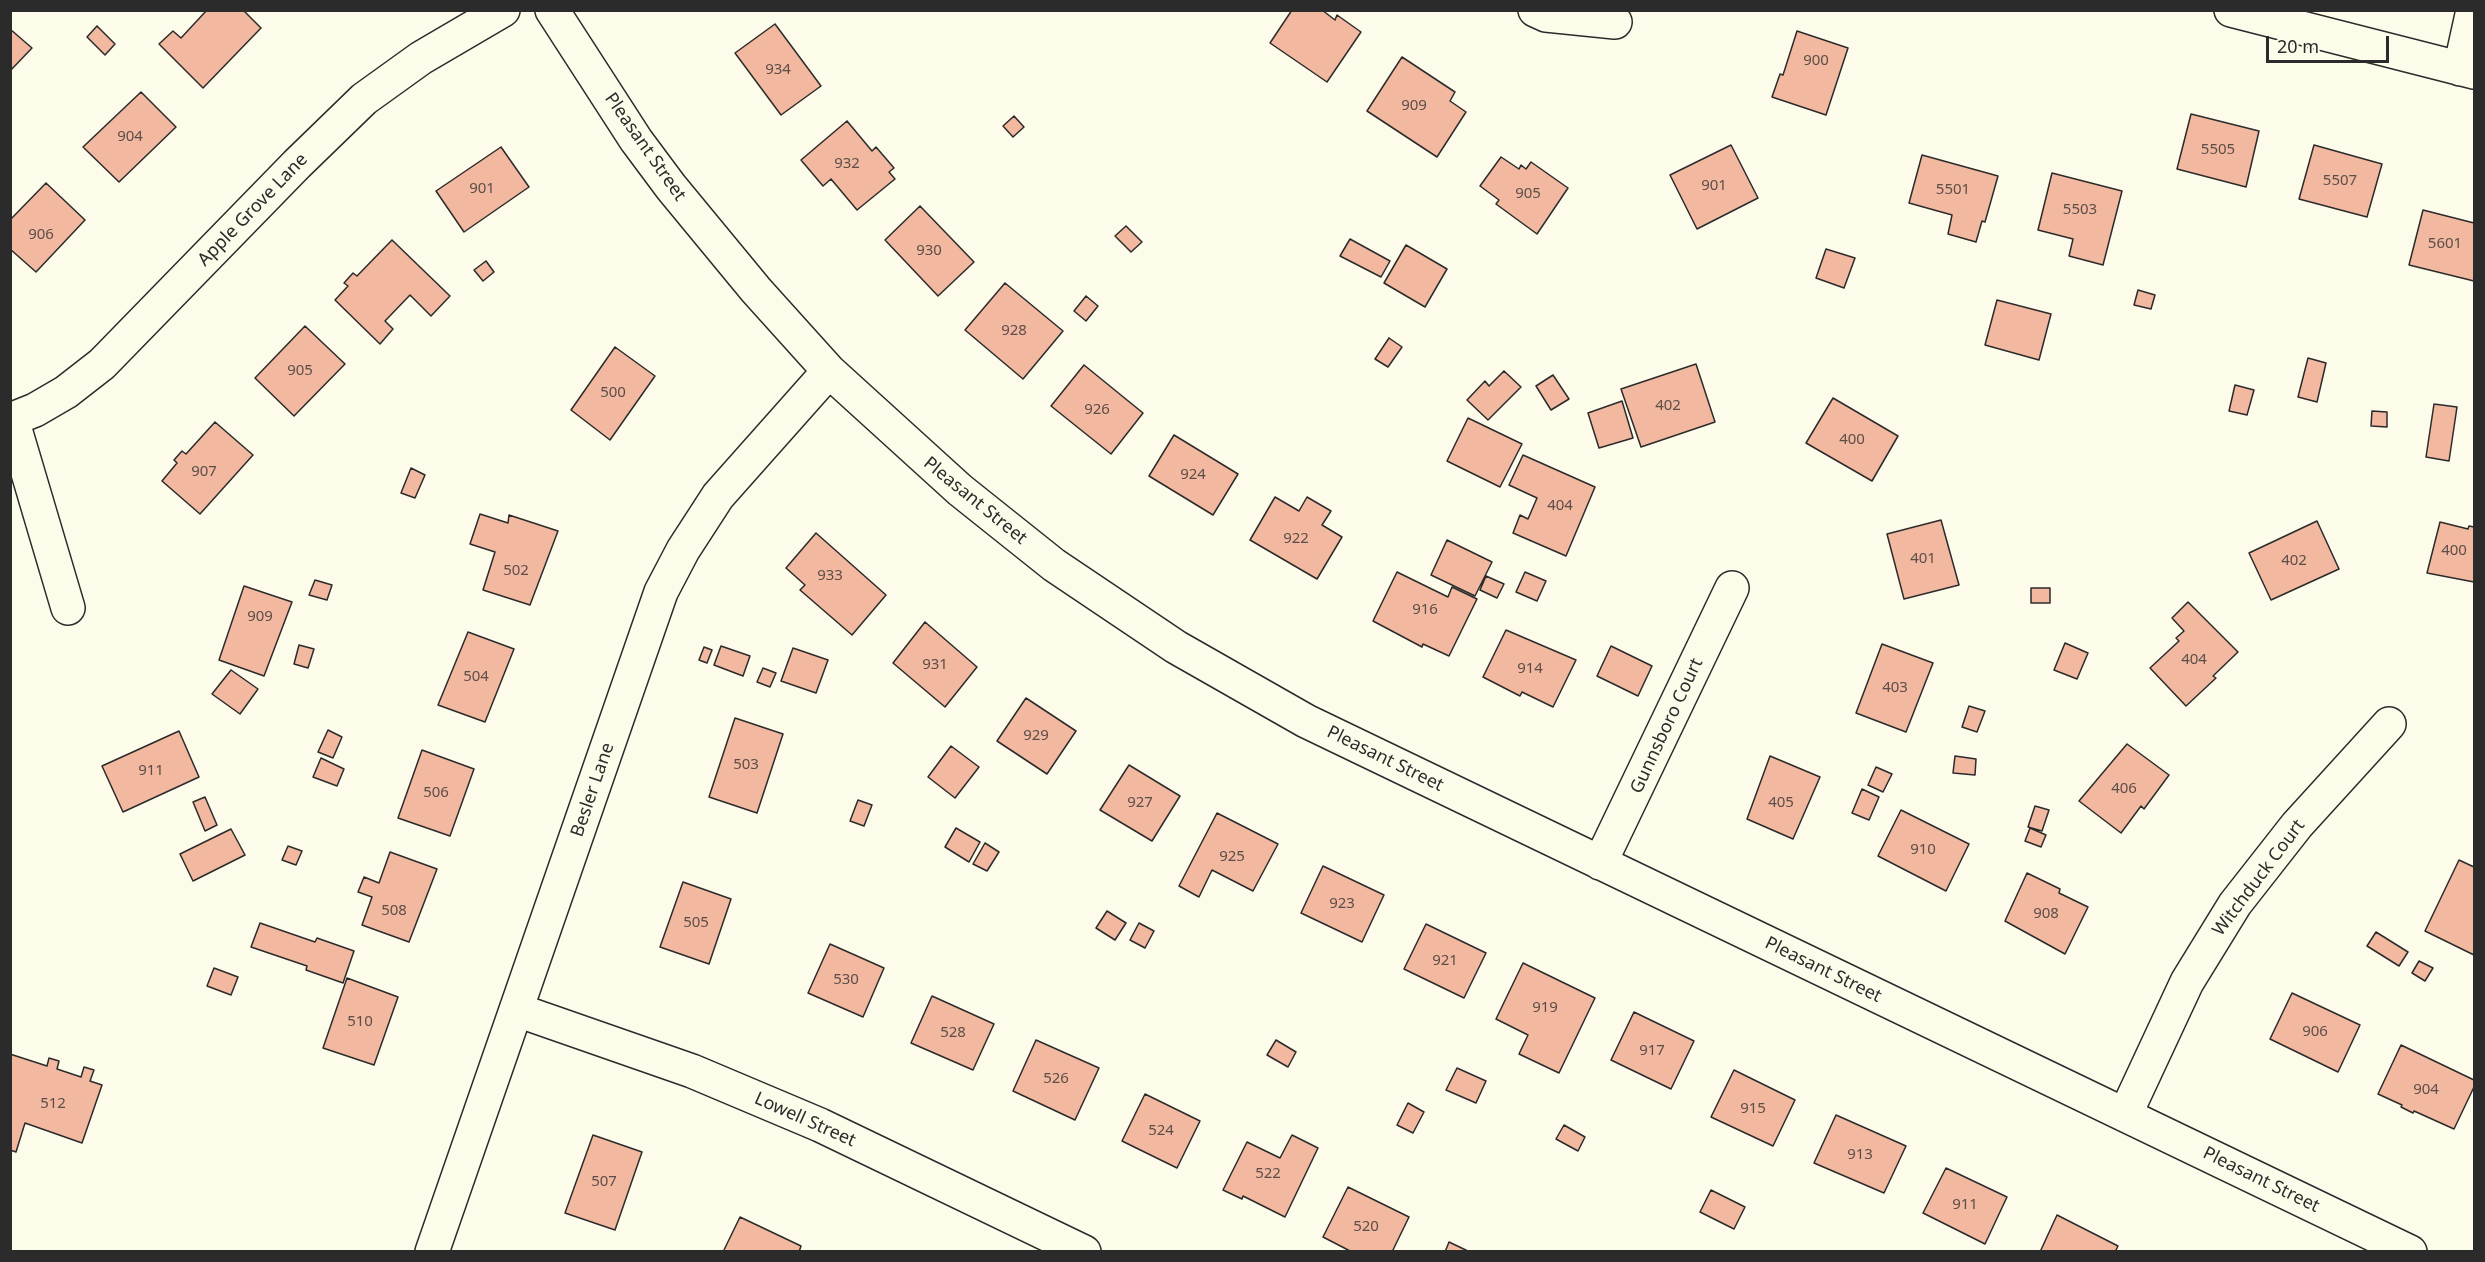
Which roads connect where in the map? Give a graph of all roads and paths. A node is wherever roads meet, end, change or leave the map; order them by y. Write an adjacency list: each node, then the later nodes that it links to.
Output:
1 (503, 10): 9 (street, Apple Grove Lane)
2 (552, 10): 8 (street, Pleasant Street)
3 (1535, 10): 6 (street)
4 (2232, 10): 7 (street)
5 (2473, 10): 7 (street)
6 (1616, 22)
7 (2467, 71)
8 (829, 371): 13 (street, Pleasant Street); 14 (street, Besler Lane)
9 (11, 419): 11 (street, Apple Grove Lane)
10 (1732, 588): 13 (street, Gunnsboro Court)
11 (68, 608)
12 (2389, 724): 15 (street, Witchduck Court)
13 (1600, 863): 15 (street, Pleasant Street)
14 (517, 1010): 16 (street, Besler Lane); 17 (street, Lowell Street)
15 (2125, 1115): 18 (street, Pleasant Street)
16 (432, 1251)
17 (1084, 1251)
18 (2410, 1251)

